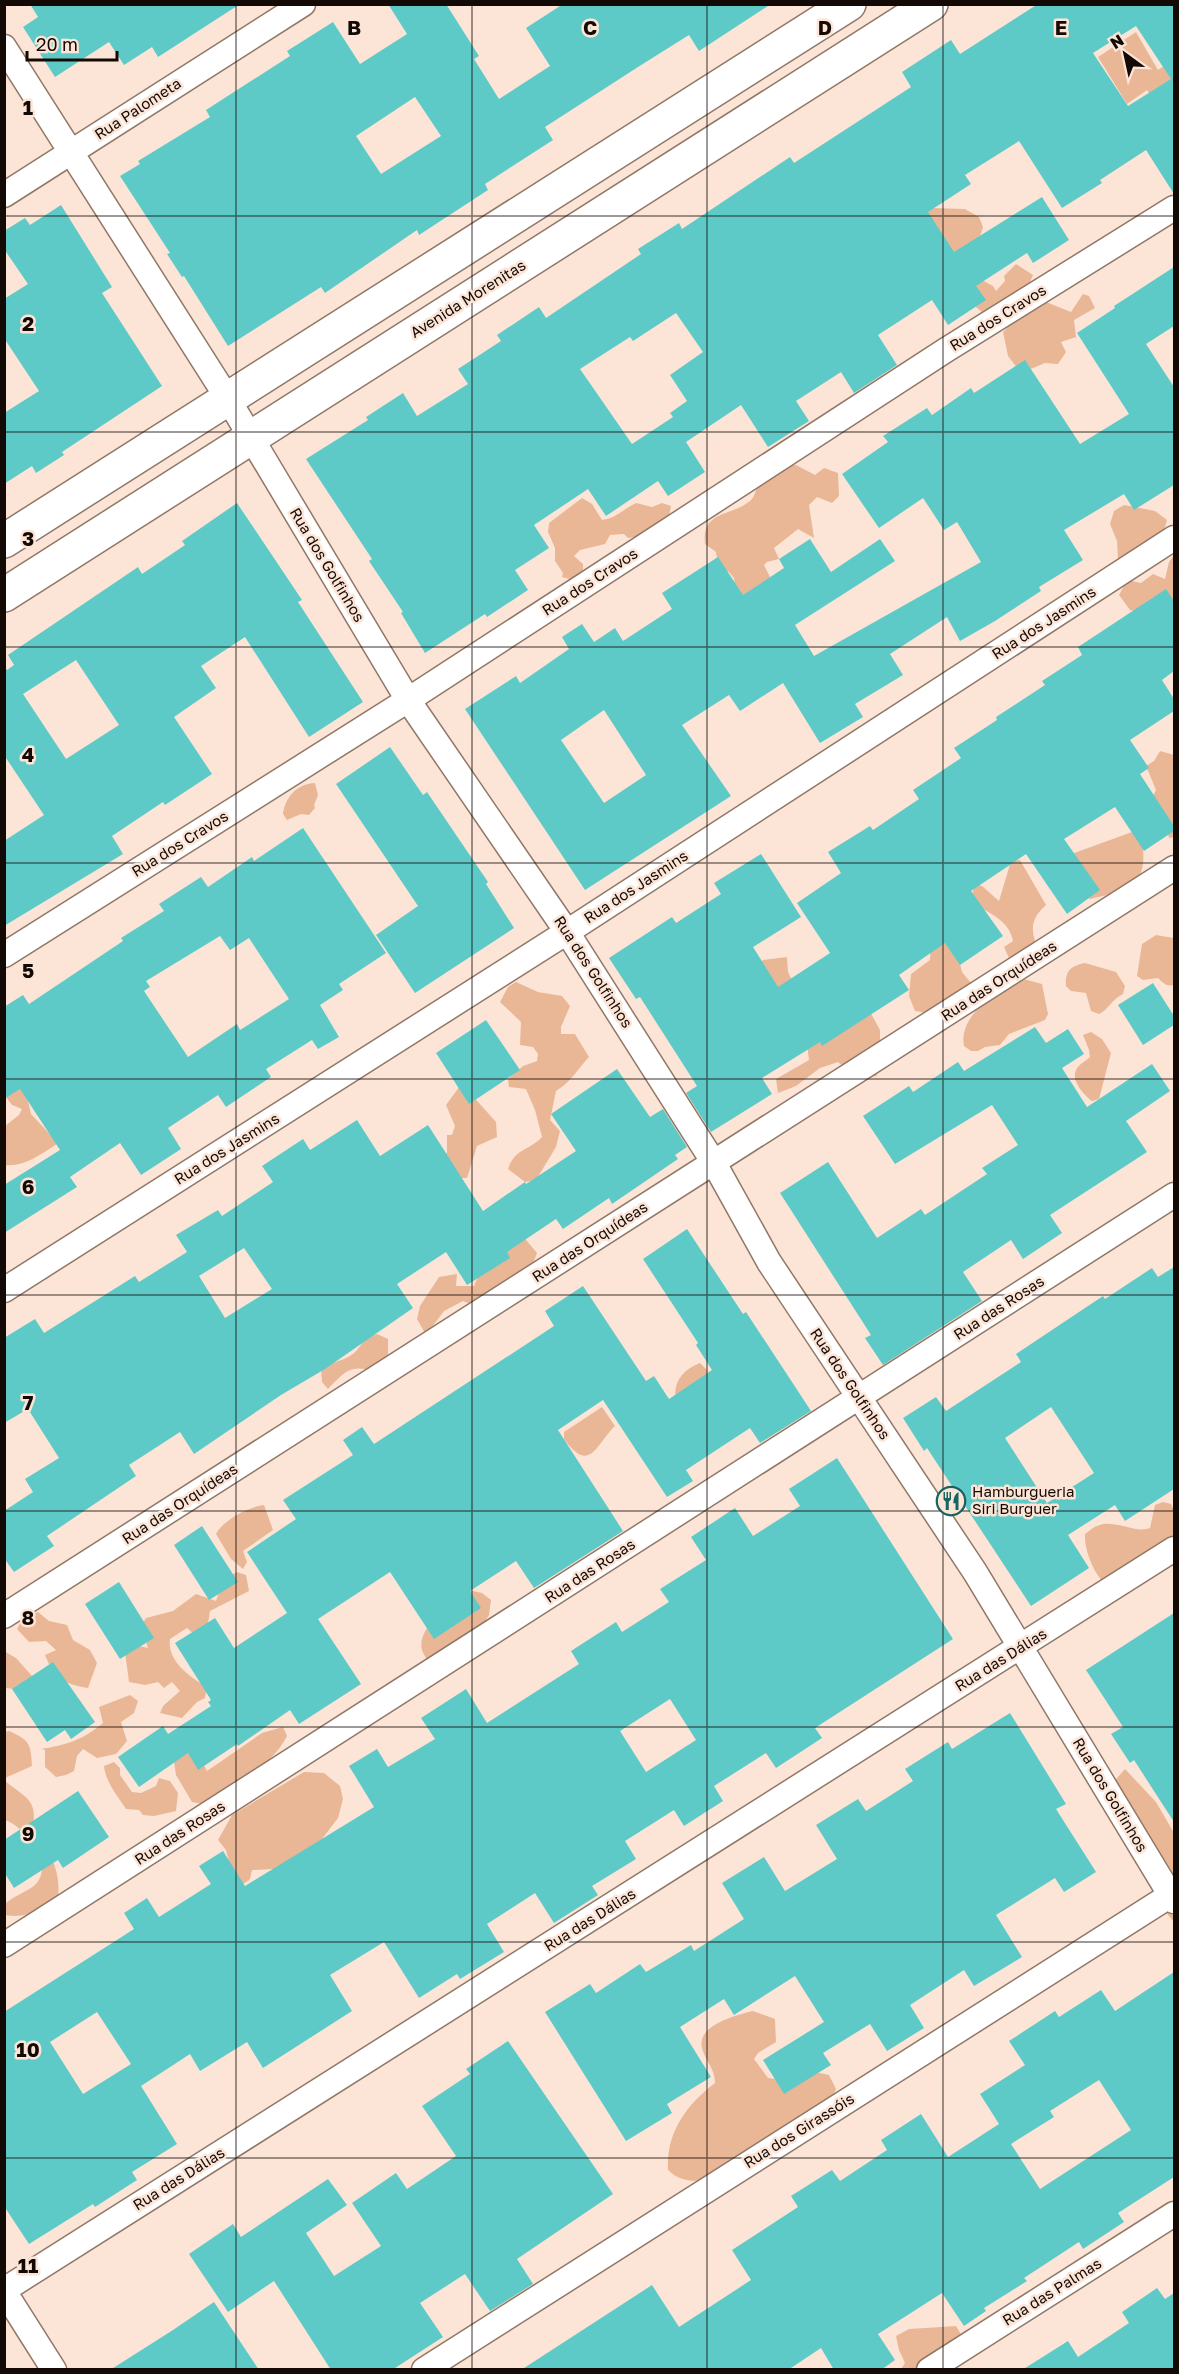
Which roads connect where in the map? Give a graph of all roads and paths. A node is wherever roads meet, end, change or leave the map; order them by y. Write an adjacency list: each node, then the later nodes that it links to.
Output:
1 (303, 4): 5 (street, Rua Palometa)
2 (849, 4): 8 (main road)
3 (932, 4): 9 (main road, Avenida Morenitas)
4 (4, 47): 5 (street, Rua dos Golfinhos)
5 (71, 153): 6 (street, Rua Palometa); 8 (street, Rua dos Golfinhos)
6 (4, 195)
7 (1174, 208): 13 (street, Rua dos Cravos)
8 (228, 399): 9 (street, Rua dos Golfinhos); 11 (main road)
9 (251, 438): 12 (main road, Avenida Morenitas); 13 (street, Rua dos Golfinhos)
10 (1174, 538): 15 (street, Rua dos Jasmins)
11 (4, 541)
12 (4, 595)
13 (408, 700): 15 (street, Rua dos Golfinhos); 16 (street, Rua dos Cravos)
14 (1174, 868): 17 (street, Rua das Orquídeas)
15 (567, 932): 17 (street, Rua dos Golfinhos); 19 (street, Rua dos Jasmins)
16 (4, 956)
17 (714, 1163): 20 (street, Rua dos Golfinhos); 22 (street, Rua das Orquídeas)
18 (1174, 1196): 20 (street, Rua das Rosas)
19 (4, 1290)
20 (859, 1398): 23 (street, Rua dos Golfinhos); 25 (street, Rua das Rosas)
21 (1174, 1549): 23 (street, Rua das Dálias)
22 (4, 1616)
23 (1020, 1648): 24 (street, Rua dos Golfinhos); 27 (street, Rua das Dálias)
24 (1173, 1896): 29 (street, Rua dos Girassóis)
25 (4, 1945)
26 (1174, 2214): 30 (street, Rua das Palmas)
27 (4, 2290): 28 (street)
28 (54, 2370)
29 (424, 2370)
30 (929, 2370)

